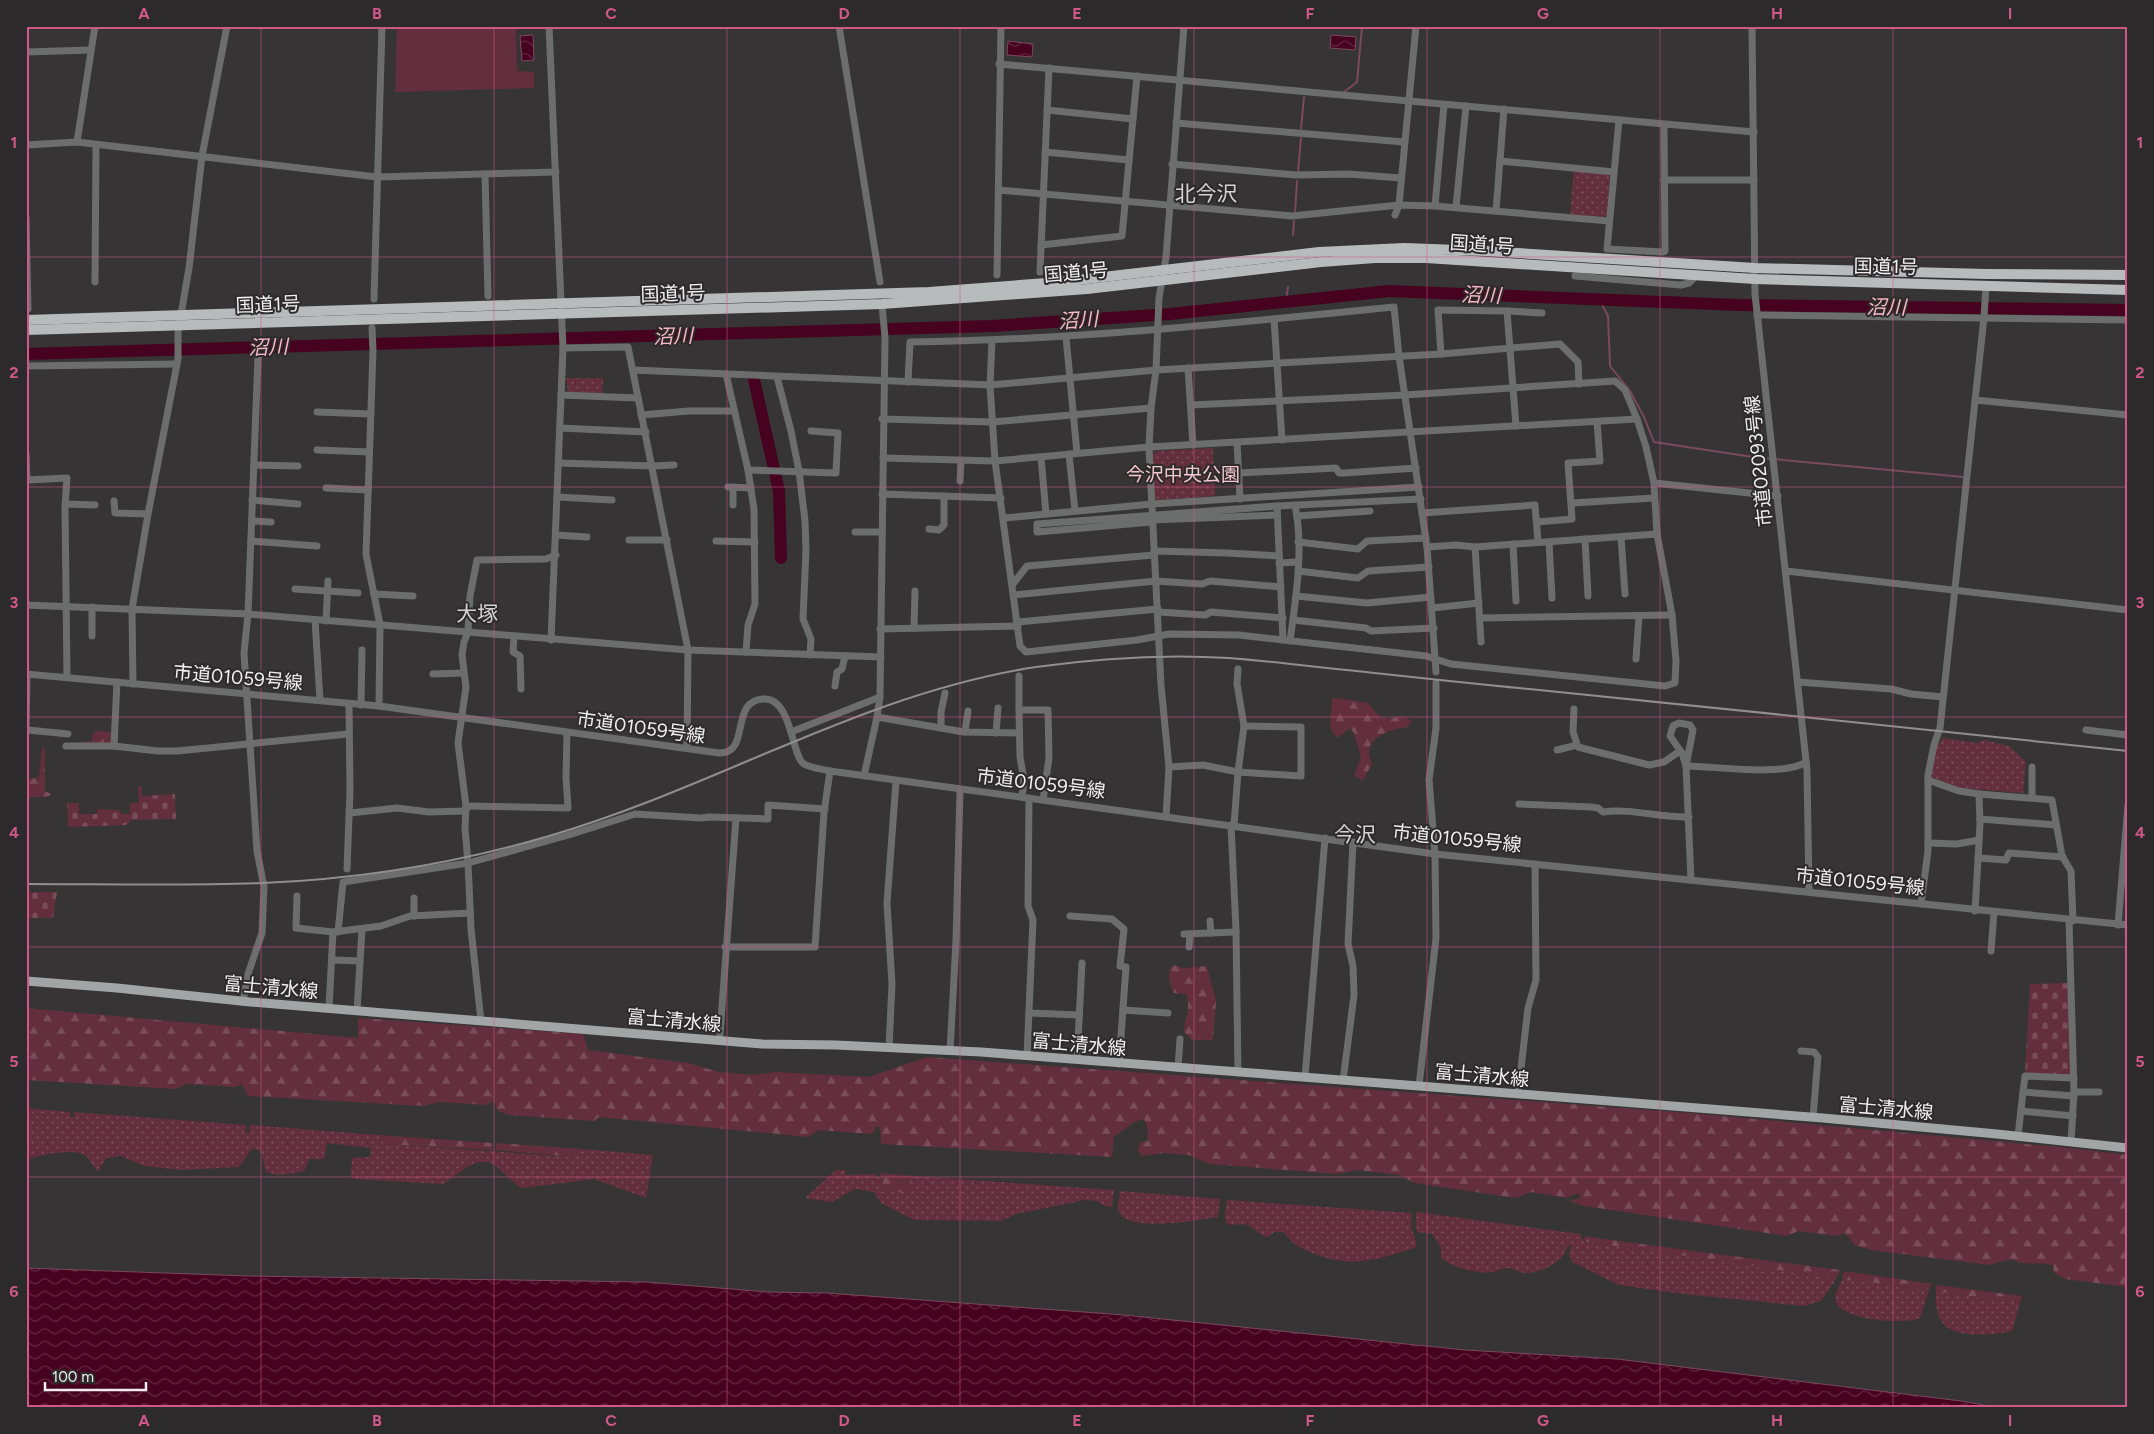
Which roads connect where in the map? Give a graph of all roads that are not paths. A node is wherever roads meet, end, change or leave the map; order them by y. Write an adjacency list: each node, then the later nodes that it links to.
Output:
1 (95, 26): 10 (street)
2 (227, 26): 31 (street)
3 (382, 26): 38 (street)
4 (549, 26): 35 (street)
5 (839, 26): 63 (street)
6 (1001, 26): 12 (street)
7 (1184, 26): 15 (street)
8 (1416, 26): 16 (street)
9 (1752, 26): 25 (street, 市道02093号線)
10 (91, 50): 11 (street); 26 (street)
11 (26, 52)
12 (999, 64): 13 (street); 42 (street)
13 (1049, 68): 14 (street); 20 (street)
14 (1137, 76): 15 (street); 21 (street)
15 (1180, 80): 16 (street); 23 (street)
16 (1408, 102): 17 (street); 27 (street)
17 (1444, 104): 18 (street); 47 (street)
18 (1466, 106): 19 (street); 48 (street)
19 (1504, 109): 22 (street); 33 (street)
20 (1047, 110): 21 (street); 30 (street)
21 (1133, 119): 32 (street)
22 (1619, 120): 24 (street); 36 (street)
23 (1176, 122): 27 (street); 34 (street)
24 (1664, 125): 25 (street); 40 (street)
25 (1754, 132): 41 (street, 市道02093号線)
26 (77, 142): 28 (street); 29 (street)
27 (1404, 142): 39 (street)
28 (26, 145)
29 (96, 146): 31 (street); 62 (street)
30 (1044, 152): 32 (street); 43 (street)
31 (202, 156): 38 (street); 74 (street)
32 (1129, 160): 44 (street)
33 (1500, 161): 36 (street); 49 (street)
34 (1172, 164): 39 (street); 46 (street)
35 (556, 172): 37 (street); 70 (street)
36 (1614, 172): 52 (street)
37 (485, 174): 38 (street); 67 (street)
38 (377, 177): 68 (street)
39 (1401, 178): 45 (street)
40 (1664, 180): 41 (street); 52 (street)
41 (1754, 180): 54 (street, 市道02093号線)
42 (999, 190): 43 (street); 57 (street)
43 (1043, 194): 44 (street); 53 (street)
44 (1125, 202): 46 (street); 53 (street)
45 (1399, 205): 46 (street); 47 (street); 50 (street)
46 (1168, 206): 55 (street)
47 (1435, 206): 48 (street)
48 (1456, 208): 49 (street)
49 (1496, 211): 52 (street)
50 (1396, 215)
51 (26, 218): 73 (street)
52 (1610, 221)
53 (1041, 245): 56 (street)
54 (1755, 268): 55 (highway, 国道1号); 60 (highway, 国道1号); 61 (street, 市道02093号線)
55 (1163, 270): 64 (street); 70 (highway, 国道1号)
56 (1040, 272)
57 (998, 275)
58 (1575, 276): 59 (street)
59 (1696, 276): 61 (highway, 国道1号); 64 (highway, 国道1号)
60 (2128, 276)
61 (1755, 279): 65 (highway, 国道1号); 75 (street, 市道02093号線)
62 (95, 282)
63 (880, 282)
64 (1161, 282): 69 (highway, 国道1号); 80 (street)
65 (1986, 286): 66 (highway, 国道1号); 76 (street)
66 (2128, 290)
67 (488, 296)
68 (374, 299)
69 (882, 304): 70 (highway, 国道1号); 99 (street)
70 (561, 308): 74 (highway, 国道1号); 79 (highway, 国道1号); 85 (street)
71 (1508, 311): 72 (street); 86 (street); 87 (street)
72 (1542, 313)
73 (27, 314): 74 (highway, 国道1号)
74 (181, 314): 79 (street)
75 (1757, 314): 76 (street); 157 (street, 市道02093号線)
76 (1984, 316): 78 (street); 107 (street)
77 (1274, 319): 80 (street); 88 (street); 91 (street)
78 (2128, 320)
79 (179, 325): 81 (highway, 国道1号); 90 (street)
80 (1158, 327): 83 (street); 95 (street)
81 (26, 330)
82 (372, 330): 113 (street)
83 (1066, 337): 84 (street); 98 (street)
84 (992, 341): 100 (street); 102 (street)
85 (562, 347): 94 (street); 104 (street)
86 (1509, 349): 87 (street); 101 (street); 103 (street)
87 (1441, 354): 88 (street)
88 (1399, 356): 91 (street); 105 (street)
89 (258, 357): 140 (street)
90 (178, 361): 92 (street); 178 (street)
91 (1276, 363): 93 (street); 108 (street)
92 (26, 366)
93 (1188, 368): 95 (street); 109 (street)
94 (633, 370): 96 (street); 106 (street)
95 (1156, 370): 98 (street); 110 (street)
96 (726, 374): 97 (street); 111 (street)
97 (777, 377): 99 (street); 146 (street)
98 (1069, 378): 102 (street); 116 (street)
99 (884, 381): 100 (street); 117 (street)
100 (908, 382): 102 (street)
101 (1579, 384): 103 (street); 118 (street)
102 (990, 385): 119 (street)
103 (1513, 387): 105 (street); 121 (street)
104 (561, 395): 106 (street); 122 (street)
105 (1405, 395): 108 (street); 125 (street)
106 (638, 398): 114 (street)
107 (1975, 400): 115 (street); 222 (street)
108 (1279, 401): 109 (street); 126 (street)
109 (1191, 405): 128 (street)
110 (1151, 408): 116 (street); 129 (street)
111 (734, 411): 114 (street); 145 (street)
112 (317, 412): 113 (street)
113 (371, 414): 131 (street)
114 (641, 415): 124 (street)
115 (2128, 415)
116 (1072, 416): 119 (street); 132 (street)
117 (882, 419): 119 (street); 136 (street)
118 (1637, 419): 120 (street); 149 (street)
119 (992, 422): 138 (street)
120 (1597, 422): 121 (street); 167 (street)
121 (1516, 426): 125 (street)
122 (560, 428): 124 (street); 139 (street)
123 (811, 431): 146 (street)
124 (646, 432): 143 (street)
125 (1411, 432): 126 (street); 144 (street)
126 (1282, 440): 127 (street)
127 (1237, 442): 128 (street); 147 (street)
128 (1193, 445): 129 (street)
129 (1149, 447): 132 (street); 170 (street)
130 (317, 450): 131 (street)
131 (369, 452): 153 (street)
132 (1077, 453): 134 (street)
133 (26, 454): 168 (street)
134 (1069, 454): 135 (street); 175 (street)
135 (1041, 457): 138 (street); 179 (street)
136 (883, 458): 137 (street); 155 (street)
137 (961, 460): 138 (street); 148 (street)
138 (995, 462): 159 (street)
139 (558, 463): 143 (street); 158 (street)
140 (254, 465): 142 (street); 163 (street)
141 (674, 465): 143 (street)
142 (298, 466)
143 (653, 466): 197 (street)
144 (1416, 468): 147 (street); 150 (street)
145 (749, 470): 146 (street); 152 (street)
146 (799, 471): 264 (street)
147 (1239, 474): 161 (street)
148 (960, 481)
149 (1654, 483): 157 (street); 160 (street)
150 (1419, 487): 154 (street); 162 (street)
151 (326, 488): 153 (street)
152 (751, 488): 172 (street); 200 (street)
153 (368, 490): 224 (street)
154 (1359, 491): 161 (street); 166 (street)
155 (882, 494): 156 (street); 189 (street)
156 (944, 496): 159 (street); 187 (street)
157 (1778, 496): 214 (street, 市道02093号線)
158 (557, 497): 164 (street); 191 (street)
159 (1001, 498): 182 (street)
160 (1654, 498): 167 (street); 190 (street)
161 (1240, 499): 170 (street)
162 (1421, 499): 166 (street); 177 (street)
163 (252, 500): 169 (street); 184 (street)
164 (612, 500)
165 (114, 501): 178 (street)
166 (1361, 502): 173 (street)
167 (1572, 503): 186 (street)
168 (66, 504): 171 (street); 235 (street)
169 (298, 504)
170 (1152, 504): 175 (street); 183 (street)
171 (95, 505)
172 (733, 505)
173 (1295, 505): 174 (street); 181 (street)
174 (1277, 506): 180 (street); 183 (street)
175 (1075, 511): 179 (street)
176 (1370, 511): 181 (street)
177 (1422, 513): 186 (street); 194 (street)
178 (148, 514): 238 (street)
179 (1046, 514): 182 (street)
180 (1277, 515): 183 (street); 210 (street)
181 (1297, 516): 201 (street)
182 (1004, 518): 217 (street)
183 (1152, 519): 183 (street); 208 (street)
184 (252, 522): 185 (street); 198 (street)
185 (271, 522)
186 (1537, 522): 202 (street)
187 (929, 529)
188 (855, 532): 189 (street)
189 (882, 532): 253 (street)
190 (1658, 534): 193 (street); 242 (street)
191 (556, 535): 192 (street); 209 (street)
192 (587, 537)
193 (1621, 537): 195 (street); 225 (street)
194 (1426, 538): 201 (street); 206 (street)
195 (1585, 539): 203 (street); 229 (street)
196 (629, 540): 197 (street)
197 (667, 540): 262 (street)
198 (251, 541): 205 (street); 241 (street)
199 (716, 542): 200 (street)
200 (755, 542): 263 (street)
201 (1298, 542): 211 (street)
202 (1538, 542): 203 (street); 204 (street)
203 (1549, 542): 231 (street)
204 (1513, 544): 207 (street); 232 (street)
205 (317, 546)
206 (1427, 546): 207 (street); 212 (street)
207 (1475, 547): 233 (street)
208 (1154, 553): 210 (street); 216 (street); 217 (street)
209 (556, 555): 254 (street); 258 (street)
210 (1279, 559): 211 (street); 218 (street)
211 (1298, 562): 213 (street)
212 (1429, 567): 213 (street); 230 (street)
213 (1298, 571): 228 (street)
214 (1786, 571): 222 (street); 277 (street, 市道02093号線)
215 (328, 581): 220 (street)
216 (1156, 582): 218 (street); 226 (street); 239 (street)
217 (1013, 584): 226 (street)
218 (1281, 586): 244 (street)
219 (296, 589): 220 (street)
220 (328, 591): 223 (street); 248 (street)
221 (915, 591): 251 (street)
222 (1954, 592): 240 (street); 285 (street)
223 (358, 593)
224 (374, 594): 227 (street); 250 (street)
225 (1625, 594)
226 (1014, 595): 249 (street)
227 (413, 596)
228 (1296, 596): 230 (street); 247 (street)
229 (1588, 596)
230 (1432, 597): 237 (street)
231 (1552, 598)
232 (1516, 601)
233 (1479, 603): 237 (street); 245 (street)
234 (26, 605): 235 (street)
235 (68, 606): 236 (street); 274 (street)
236 (92, 607): 238 (street); 256 (street)
237 (1432, 608): 252 (street)
238 (132, 609): 241 (street); 279 (street)
239 (1158, 610): 244 (street); 249 (street); 255 (street)
240 (2128, 610)
241 (248, 614): 246 (street); 283 (street)
242 (1672, 615): 243 (street); 267 (street)
243 (1639, 616): 245 (street); 268 (street)
244 (1283, 618): 259 (street)
245 (1480, 618): 260 (street)
246 (315, 620): 248 (street); 286 (street)
247 (1293, 620): 252 (street); 259 (street)
248 (326, 621): 250 (street)
249 (1018, 624): 251 (street); 255 (street)
250 (380, 625): 254 (street); 289 (street)
251 (914, 628): 253 (street)
252 (1434, 628): 267 (street)
253 (880, 629): 266 (street)
254 (468, 632): 257 (street); 271 (street)
255 (1160, 635): 259 (street); 317 (street)
256 (92, 636)
257 (514, 636): 258 (street); 281 (street)
258 (551, 640): 262 (street)
259 (1287, 641): 267 (street)
260 (1481, 642)
261 (362, 650): 288 (street)
262 (688, 650): 263 (street); 312 (street)
263 (746, 652): 264 (street)
264 (810, 655): 265 (street)
265 (845, 656): 266 (street); 280 (street)
266 (881, 657): 284 (street)
267 (1435, 659): 270 (street)
268 (1636, 659)
269 (1238, 669): 296 (street)
270 (1436, 672)
271 (463, 673): 273 (street); 294 (street)
272 (27, 674): 274 (street, 市道01059号線); 298 (street)
273 (433, 674)
274 (67, 676): 276 (street, 市道01059号線)
275 (1019, 676): 292 (street)
276 (117, 682): 279 (street, 市道01059号線); 311 (street)
277 (1798, 682): 285 (street); 315 (street, 市道02093号線)
278 (1436, 683): 344 (street)
279 (133, 684): 283 (street, 市道01059号線)
280 (835, 686)
281 (521, 689)
282 (945, 693): 297 (street)
283 (247, 694): 286 (street, 市道01059号線); 308 (street)
284 (880, 696): 295 (street); 300 (street)
285 (1943, 697): 322 (street)
286 (320, 700): 287 (street, 市道01059号線)
287 (349, 704): 288 (street, 市道01059号線); 306 (street)
288 (361, 705): 289 (street, 市道01059号線)
289 (379, 706): 294 (street, 市道01059号線)
290 (998, 708): 303 (street)
291 (1574, 709): 309 (street)
292 (1020, 710): 304 (street); 328 (street)
293 (968, 711): 301 (street)
294 (462, 717): 302 (street, 市道01059号線); 331 (street)
295 (877, 717): 297 (street); 321 (street)
296 (1244, 726): 320 (street); 320 (street)
297 (942, 728): 301 (street)
298 (27, 730): 305 (street)
299 (2086, 730): 307 (street)
300 (791, 732): 312 (street, 市道01059号線); 319 (street, 市道01059号線)
301 (965, 732): 303 (street)
302 (567, 733): 312 (street, 市道01059号線); 331 (street)
303 (996, 733): 304 (street)
304 (1019, 733): 327 (street)
305 (68, 734)
306 (348, 734): 308 (street); 333 (street)
307 (2128, 735)
308 (249, 744): 311 (street); 376 (street)
309 (1577, 745): 313 (street); 314 (street)
310 (66, 746): 311 (street)
311 (114, 746)
312 (687, 748)
313 (1557, 750)
314 (1680, 751): 316 (street); 316 (street)
315 (1806, 762): 316 (street); 352 (street, 市道02093号線)
316 (1686, 766): 335 (street)
317 (1169, 767): 320 (street); 334 (street)
318 (2032, 767): 326 (street)
319 (830, 770): 321 (street, 市道01059号線); 332 (street)
320 (1238, 772): 338 (street)
321 (864, 776): 323 (street, 市道01059号線)
322 (1928, 780): 325 (street); 343 (street)
323 (896, 781): 324 (street, 市道01059号線); 386 (street)
324 (960, 790): 327 (street, 市道01059号線); 387 (street)
325 (1979, 794): 326 (street); 337 (street)
326 (2032, 797): 339 (street)
327 (1025, 798): 328 (street, 市道01059号線); 380 (street)
328 (1043, 800): 334 (street, 市道01059号線)
329 (1520, 804): 335 (street)
330 (2128, 805): 350 (street)
331 (466, 809): 333 (street); 347 (street)
332 (825, 809): 336 (street); 369 (street)
333 (350, 813): 349 (street)
334 (1166, 817): 338 (street, 市道01059号線)
335 (1688, 817): 351 (street)
336 (736, 818): 347 (street); 369 (street)
337 (1980, 819): 339 (street); 341 (street)
338 (1232, 825): 340 (street, 市道01059号線); 367 (street)
339 (2056, 825): 345 (street)
340 (1325, 838): 342 (street, 市道01059号線); 394 (street)
341 (1979, 840): 343 (street); 346 (street)
342 (1353, 842): 344 (street, 市道01059号線); 396 (street)
343 (1928, 843): 355 (street)
344 (1435, 854): 348 (street, 市道01059号線); 397 (street)
345 (2063, 857): 346 (street); 362 (street)
346 (1978, 858): 356 (street)
347 (468, 863): 358 (street); 366 (street)
348 (1535, 864): 351 (street, 市道01059号線); 400 (street)
349 (347, 869)
350 (2125, 872): 363 (street)
351 (1691, 880): 352 (street, 市道01059号線)
352 (1809, 892): 355 (street, 市道01059号線)
353 (298, 896): 366 (street)
354 (414, 898): 359 (street)
355 (1921, 904): 356 (street, 市道01059号線)
356 (1975, 911): 357 (street, 市道01059号線)
357 (1994, 912): 362 (street, 市道01059号線); 371 (street)
358 (470, 913): 359 (street); 383 (street)
359 (414, 916): 365 (street)
360 (1070, 916): 378 (street)
361 (1210, 921): 368 (street)
362 (2071, 921): 363 (street, 市道01059号線); 395 (street)
363 (2118, 925): 364 (street, 市道01059号線)
364 (2128, 926)
365 (362, 929): 366 (street); 373 (street)
366 (336, 932): 372 (street)
367 (1236, 932): 368 (street); 393 (street)
368 (1211, 933): 370 (street)
369 (725, 947): 384 (street)
370 (1189, 947)
371 (1990, 951)
372 (332, 960): 373 (street); 377 (street)
373 (360, 961): 379 (street)
374 (1082, 963): 382 (street)
375 (26, 981): 376 (main road, 富士清水線)
376 (243, 1002): 377 (main road, 富士清水線)
377 (329, 1008): 379 (main road, 富士清水線)
378 (1123, 1010): 381 (street); 391 (street)
379 (357, 1011): 383 (main road, 富士清水線)
380 (1029, 1013): 382 (street); 389 (street)
381 (1168, 1013)
382 (1079, 1015): 390 (street)
383 (481, 1021): 386 (main road, 富士清水線)
384 (720, 1034)
385 (1180, 1039): 392 (street)
386 (889, 1048): 387 (main road, 富士清水線)
387 (950, 1051): 389 (main road, 富士清水線)
388 (1801, 1051): 404 (street)
389 (1027, 1056): 390 (main road, 富士清水線)
390 (1077, 1060): 391 (main road, 富士清水線)
391 (1119, 1064): 392 (main road, 富士清水線)
392 (1178, 1068): 393 (main road, 富士清水線)
393 (1238, 1073): 394 (main road, 富士清水線)
394 (1305, 1077): 396 (main road, 富士清水線)
395 (2074, 1078): 398 (street); 401 (street)
396 (1343, 1081): 397 (main road, 富士清水線)
397 (1419, 1086): 400 (main road, 富士清水線)
398 (2023, 1092): 401 (street); 402 (street)
399 (2099, 1092): 401 (street)
400 (1518, 1094): 404 (main road, 富士清水線)
401 (2074, 1094): 403 (street)
402 (2021, 1111): 403 (street); 405 (street)
403 (2073, 1116): 406 (street)
404 (1813, 1118): 405 (main road, 富士清水線)
405 (2018, 1136): 406 (main road, 富士清水線)
406 (2071, 1142): 407 (main road, 富士清水線)
407 (2128, 1148)

